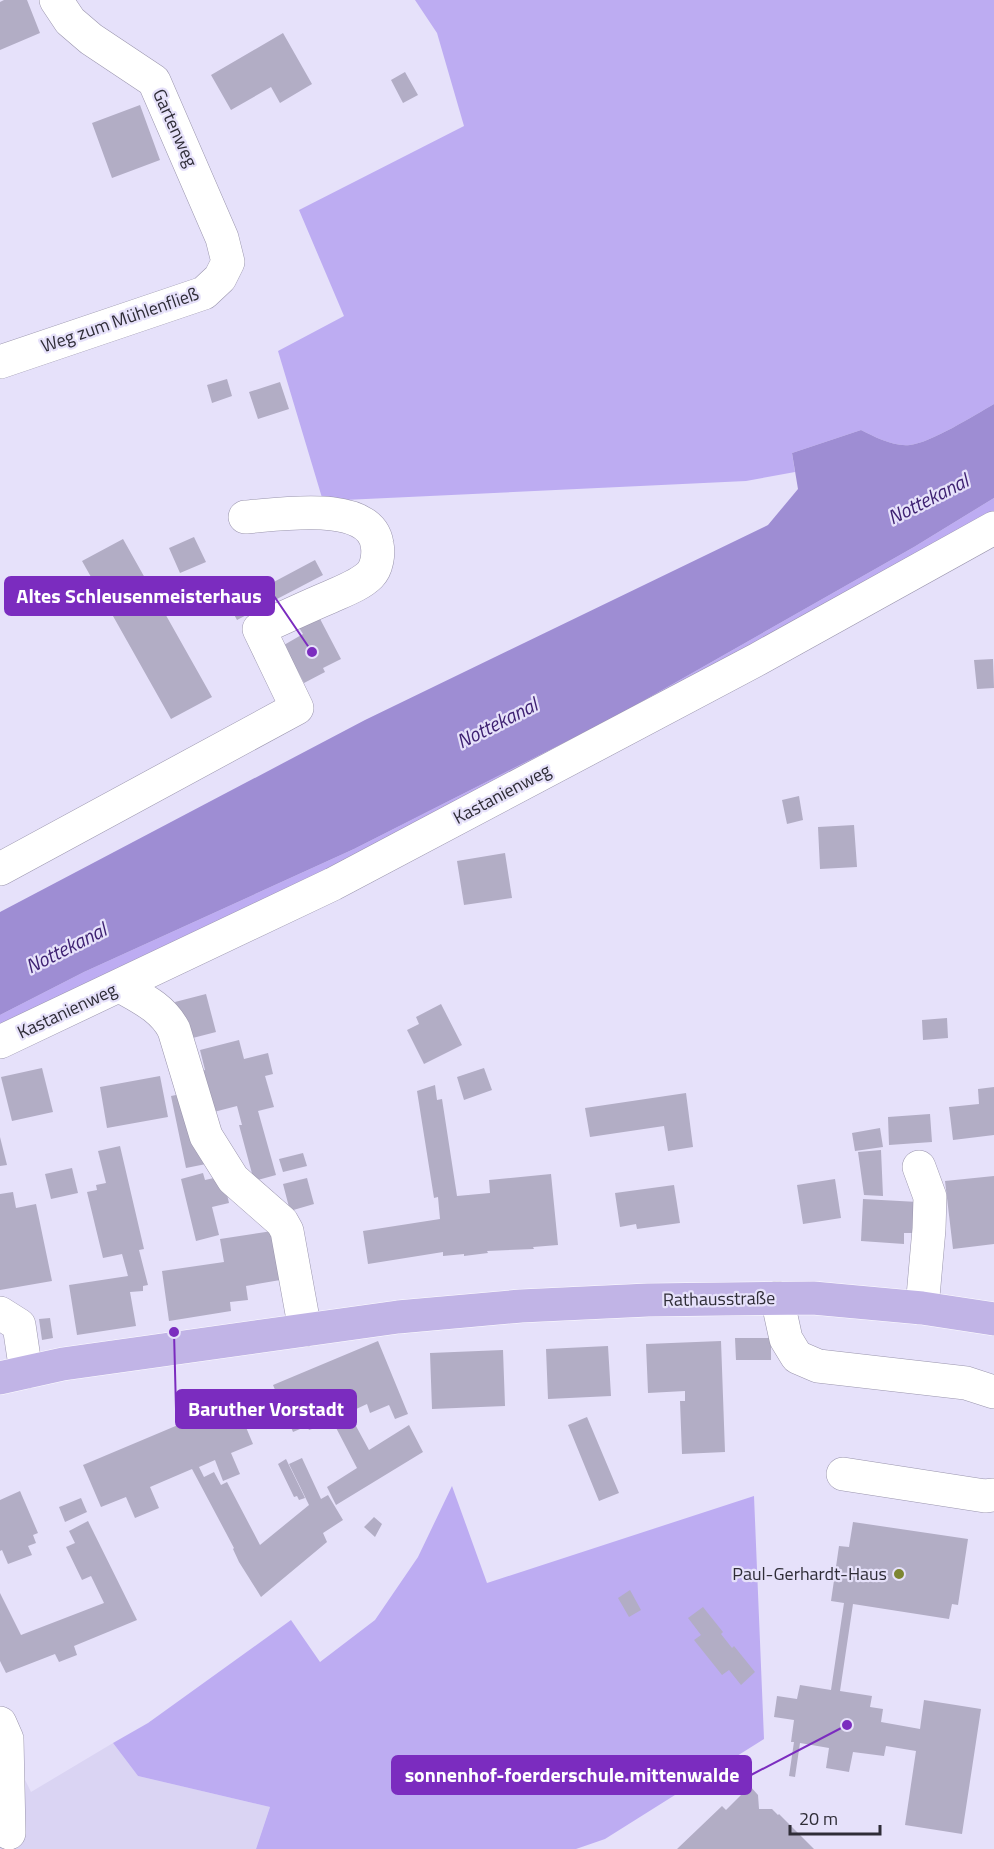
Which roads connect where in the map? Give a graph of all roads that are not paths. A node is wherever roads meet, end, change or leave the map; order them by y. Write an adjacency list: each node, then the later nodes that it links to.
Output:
1 (56, 0): 2 (street, Gartenweg)
2 (228, 262): 3 (street, Weg zum Mühlenfließ)
3 (0, 362)
4 (245, 517): 6 (street)
5 (994, 528): 7 (street, Kastanienweg)
6 (0, 869)
7 (120, 986): 8 (street, Kastanienweg); 14 (street)
8 (0, 1042)
9 (919, 1167): 11 (street)
10 (777, 1298): 11 (main road, Rathausstraße); 14 (main road, Rathausstraße); 16 (street)
11 (922, 1308): 13 (main road, Rathausstraße)
12 (0, 1313): 15 (street)
13 (994, 1319)
14 (304, 1330): 15 (main road, Rathausstraße)
15 (13, 1375)
16 (994, 1392)
17 (843, 1474): 18 (street)
18 (994, 1495)
19 (0, 1723): 20 (street)
20 (9, 1833)

